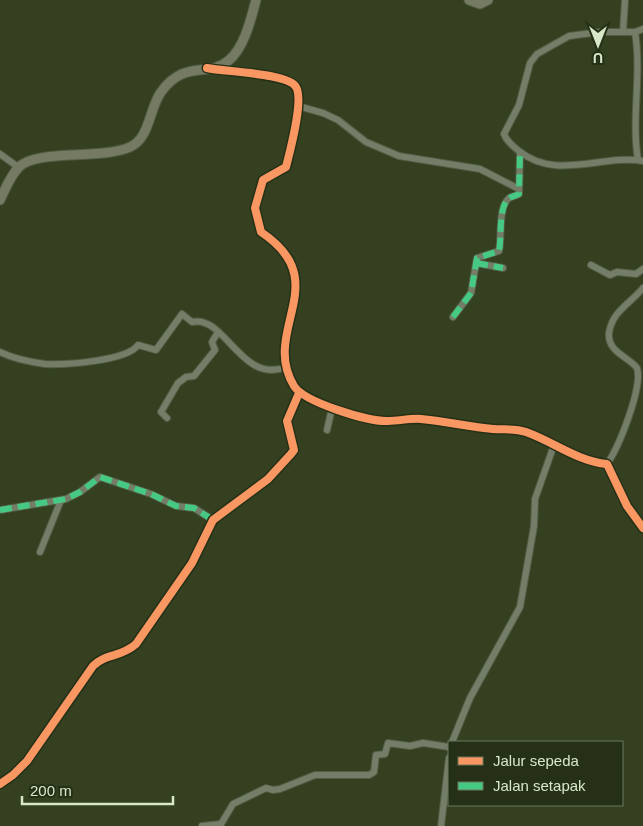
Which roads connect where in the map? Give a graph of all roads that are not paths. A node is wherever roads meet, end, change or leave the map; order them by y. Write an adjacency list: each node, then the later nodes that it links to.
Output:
1 (256, 0): 8 (main road)
2 (469, 0): 3 (main road)
3 (488, 0)
4 (625, 0): 6 (street)
5 (643, 29): 7 (street)
6 (623, 32): 7 (street); 10 (street)
7 (635, 32): 12 (street)
8 (207, 68): 9 (street); 13 (main road)
9 (298, 106): 14 (street); 24 (street)
10 (520, 152): 12 (street); 14 (street)
11 (0, 154): 13 (street)
12 (640, 161)
13 (18, 167): 15 (main road)
14 (519, 189): 16 (street)
15 (0, 200)
16 (476, 263): 18 (street); 21 (street)
17 (591, 265): 19 (street)
18 (503, 268)
19 (643, 269)
20 (643, 288): 30 (street)
21 (453, 317)
22 (218, 332): 23 (street); 24 (street); 27 (street)
23 (0, 352)
24 (286, 367): 25 (street)
25 (299, 393): 26 (street); 33 (street)
26 (332, 408): 28 (street); 29 (street)
27 (167, 418)
28 (327, 430)
29 (554, 446): 30 (street); 36 (street)
30 (607, 464): 34 (street)
31 (60, 500): 32 (street); 33 (street); 35 (street)
32 (0, 510)
33 (213, 520): 39 (street)
34 (643, 528)
35 (40, 552)
36 (452, 741)
37 (448, 747): 40 (street)
38 (448, 766): 41 (street)
39 (0, 784)
40 (202, 826)
41 (441, 826)

